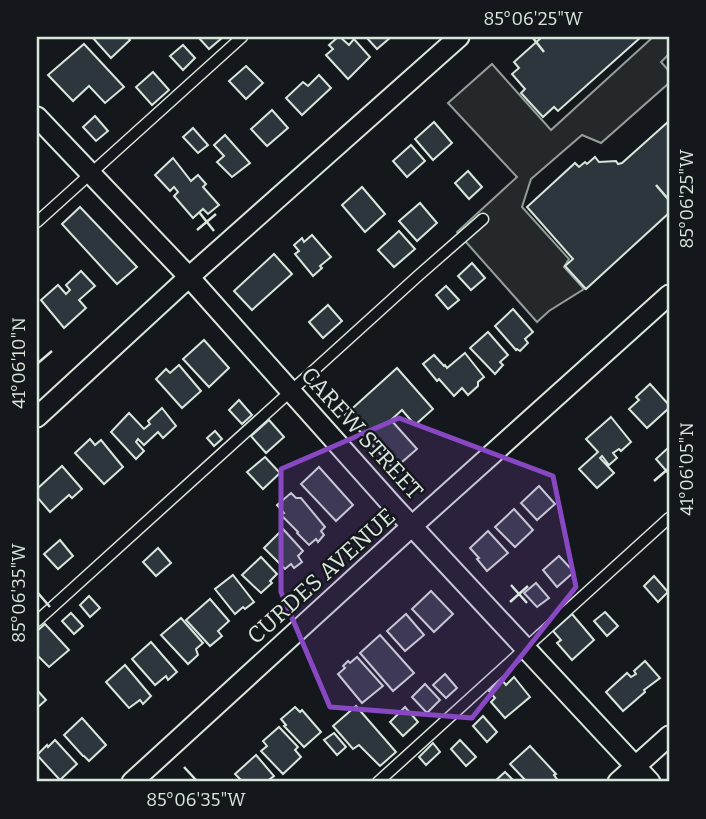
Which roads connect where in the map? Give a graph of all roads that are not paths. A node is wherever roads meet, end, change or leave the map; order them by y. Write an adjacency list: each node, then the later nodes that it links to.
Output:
1 (242, 37): 4 (lane)
2 (460, 37): 7 (street)
3 (37, 117): 4 (street, CAREW STREET)
4 (90, 174): 6 (lane); 7 (street, CAREW STREET)
5 (483, 219): 9 (lane)
6 (37, 222)
7 (188, 277): 9 (street, CAREW STREET); 10 (street)
8 (669, 295): 12 (street, CURDES AVENUE)
9 (291, 391): 12 (street, CAREW STREET); 13 (lane)
10 (37, 417)
11 (669, 518): 14 (lane)
12 (412, 526): 14 (street, CAREW STREET); 17 (street, CURDES AVENUE)
13 (37, 621)
14 (526, 648): 16 (street, CAREW STREET); 18 (lane)
15 (669, 736): 16 (street)
16 (635, 766): 19 (street); 20 (street, CAREW STREET)
17 (132, 782)
18 (377, 782)
19 (618, 782)
20 (650, 782)

